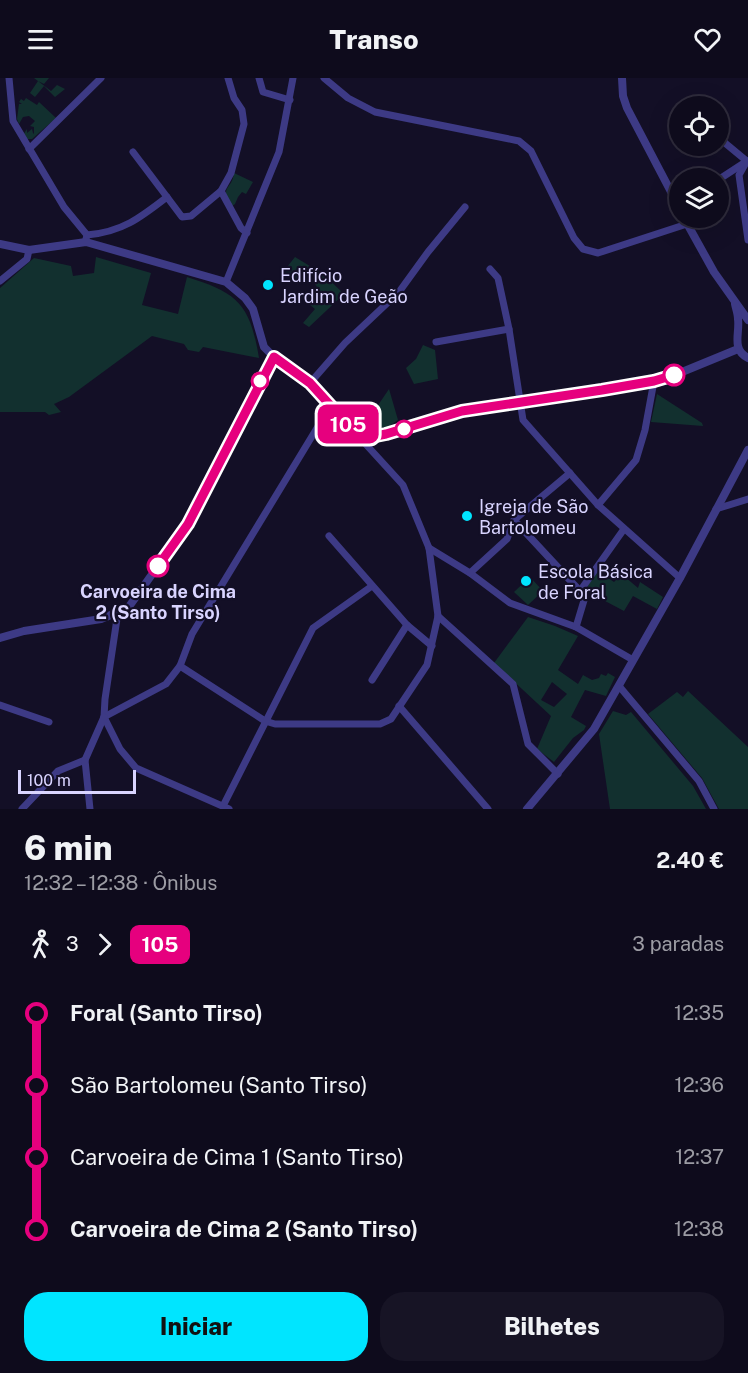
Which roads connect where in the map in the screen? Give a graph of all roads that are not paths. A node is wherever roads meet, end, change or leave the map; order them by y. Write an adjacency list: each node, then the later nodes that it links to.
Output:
1 (9, 78): 10 (street)
2 (101, 78): 10 (street)
3 (228, 78): 15 (street)
4 (259, 78): 8 (street)
5 (293, 78): 8 (street)
6 (324, 78): 18 (street)
7 (622, 78): 14 (street)
8 (290, 100): 20 (street)
9 (729, 146): 12 (street)
10 (29, 149): 21 (street)
11 (133, 152): 16 (street)
12 (748, 161): 13 (street); 22 (street)
13 (729, 173)
14 (669, 188)
15 (221, 191): 16 (street); 20 (street)
16 (167, 197): 21 (street)
17 (465, 207): 38 (street)
18 (669, 227)
19 (689, 228): 28 (street)
20 (247, 233): 27 (street)
21 (86, 239): 24 (street); 27 (street)
22 (748, 240)
23 (0, 244): 24 (street)
24 (29, 250): 26 (street)
25 (490, 269): 31 (street)
26 (0, 281)
27 (226, 282): 35 (street)
28 (742, 308): 29 (street); 32 (street)
29 (748, 320)
30 (748, 327): 32 (street)
31 (509, 329): 33 (street); 39 (street)
32 (738, 336): 34 (street)
33 (436, 342)
34 (738, 349): 36 (street); 37 (street)
35 (274, 357): 38 (street); 55 (street)
36 (748, 358)
37 (654, 381): 39 (street); 45 (street)
38 (310, 383): 40 (street)
39 (519, 404): 41 (street); 43 (street)
40 (331, 405): 41 (street); 62 (street)
41 (361, 439): 50 (street)
42 (748, 450): 46 (street)
43 (570, 472): 45 (street); 47 (street)
44 (748, 499): 46 (street)
45 (598, 505): 48 (street)
46 (716, 510): 52 (street)
47 (514, 520): 51 (street); 54 (street)
48 (624, 529): 52 (street); 54 (street)
49 (330, 536): 53 (street)
50 (429, 548): 51 (street); 56 (street)
51 (470, 573): 58 (street)
52 (680, 578): 61 (street)
53 (372, 586): 57 (street); 68 (street)
54 (580, 591): 58 (street)
55 (118, 612): 59 (street); 67 (street)
56 (438, 616): 60 (street); 71 (street)
57 (407, 625): 60 (street); 63 (street)
58 (576, 627): 61 (street)
59 (0, 638)
60 (432, 646): 66 (street)
61 (633, 660): 64 (street)
62 (180, 666): 67 (street); 68 (street)
63 (372, 680)
64 (619, 686): 71 (street); 77 (street)
65 (0, 705): 69 (street)
66 (399, 706): 68 (street); 75 (street)
67 (104, 717): 70 (street); 72 (street)
68 (265, 721): 72 (street)
69 (49, 722)
70 (85, 760): 73 (street); 74 (street)
71 (558, 774): 76 (street)
72 (226, 808)
73 (22, 809)
74 (90, 809)
75 (489, 809)
76 (528, 809)
77 (714, 809)

